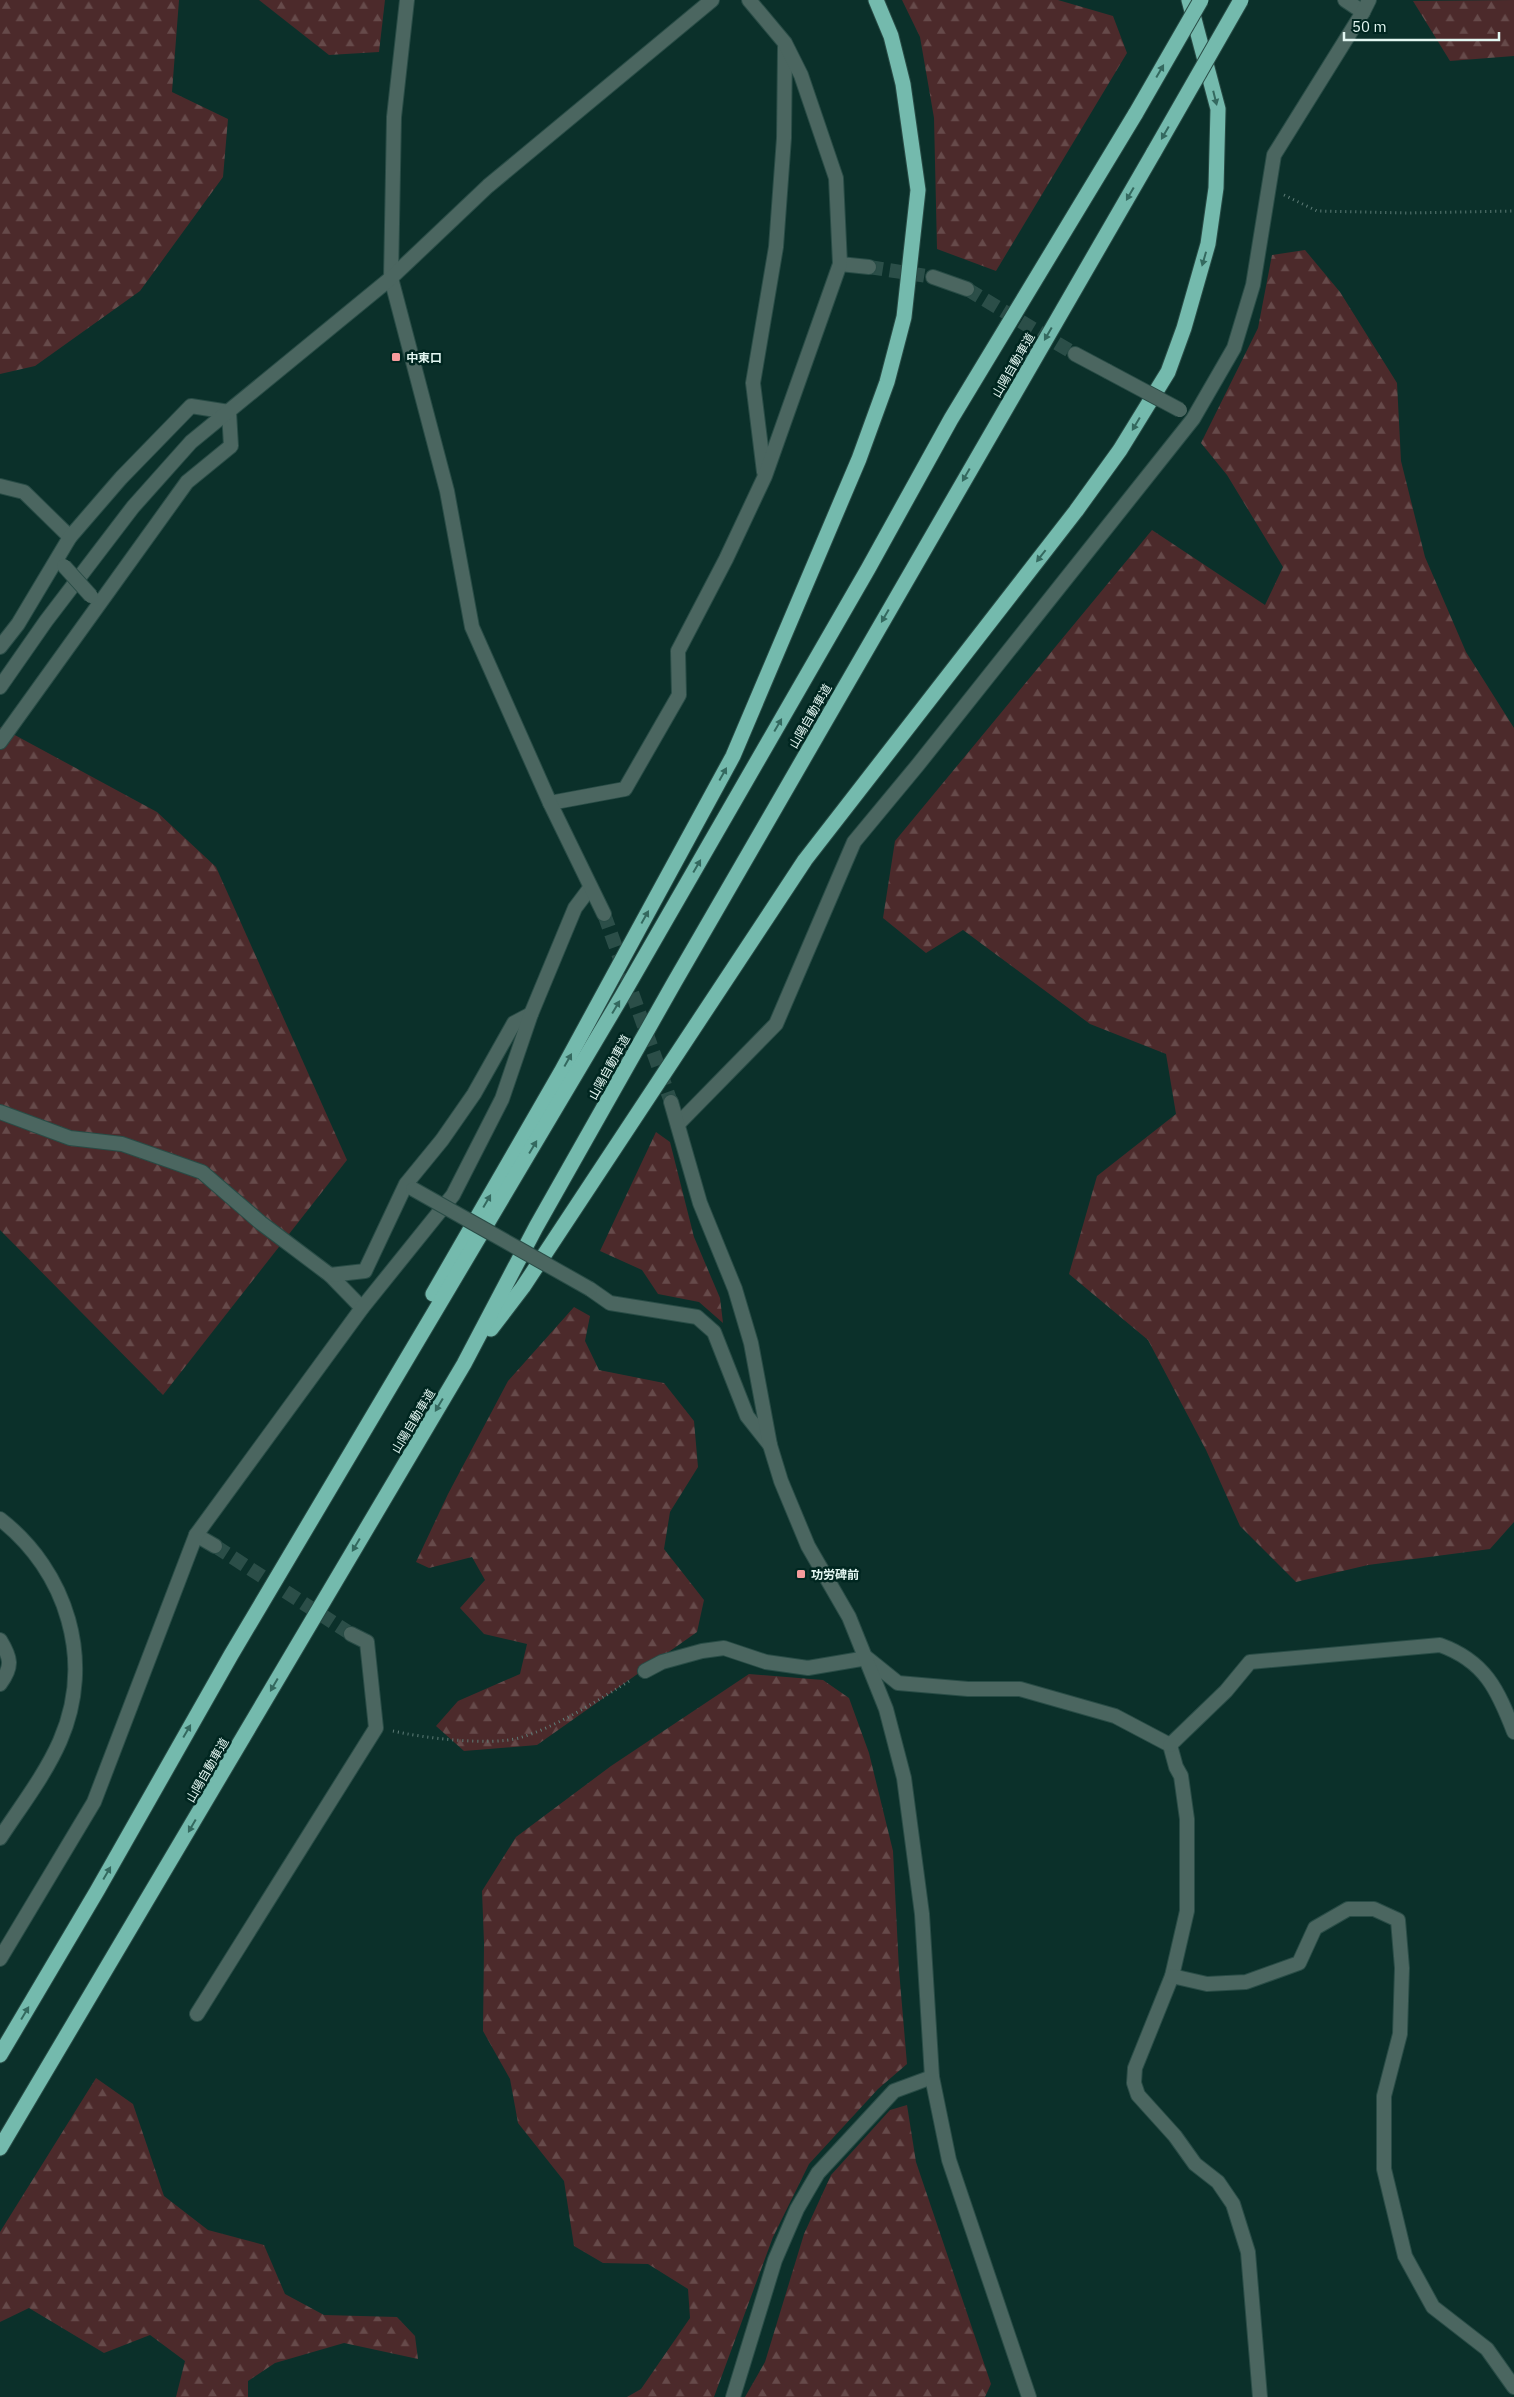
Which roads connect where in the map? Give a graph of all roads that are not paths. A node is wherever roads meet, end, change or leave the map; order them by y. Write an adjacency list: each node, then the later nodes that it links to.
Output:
1 (407, 0): 14 (street)
2 (712, 0): 14 (street)
3 (749, 0): 10 (street)
4 (876, 0): 44 (highway, one-way to 4)
5 (1189, 0): 37 (highway, one-way to 37)
6 (1201, 0): 44 (highway, 山陽自動車道, one-way to 6, bridge)
7 (1242, 0): 37 (highway, 山陽自動車道, one-way to 37, bridge)
8 (1345, 0): 9 (street)
9 (1366, 6): 18 (street)
10 (785, 43): 11 (street); 19 (street)
11 (840, 264): 12 (street); 19 (street)
12 (869, 267)
13 (933, 277): 15 (street)
14 (391, 278): 17 (street); 27 (street)
15 (967, 289)
16 (1075, 354): 18 (street, bridge)
17 (230, 412): 21 (street); 23 (street); 25 (street)
18 (1193, 419): 33 (street)
19 (765, 476): 27 (street)
20 (0, 486): 21 (street)
21 (70, 536): 22 (street)
22 (60, 562): 23 (street, bridge); 24 (street)
23 (95, 600): 26 (street)
24 (0, 647)
25 (0, 687)
26 (0, 742)
27 (550, 803): 28 (street)
28 (590, 888): 29 (street); 30 (street)
29 (604, 914)
30 (531, 1014): 34 (street); 36 (street)
31 (671, 1102): 33 (street)
32 (0, 1112): 35 (street)
33 (678, 1124): 38 (street)
34 (410, 1186): 35 (street); 38 (street, bridge)
35 (330, 1275): 36 (street)
36 (362, 1308): 40 (street)
37 (464, 1364): 56 (highway, 山陽自動車道, one-way to 56)
38 (770, 1445): 45 (street)
39 (0, 1518): 50 (street)
40 (196, 1535): 41 (street); 51 (street)
41 (215, 1546)
42 (351, 1634): 53 (street)
43 (0, 1640): 47 (street)
44 (231, 1655): 54 (highway, 山陽自動車道, one-way to 44)
45 (867, 1658): 46 (street); 49 (street); 55 (street)
46 (645, 1671)
47 (0, 1684)
48 (1514, 1732): 49 (street)
49 (1170, 1746): 52 (street)
50 (0, 1838)
51 (0, 1959)
52 (1172, 1976): 57 (street); 60 (street)
53 (198, 2014)
54 (0, 2055)
55 (932, 2077): 58 (street); 59 (street)
56 (0, 2148)
57 (1514, 2387)
58 (732, 2397)
59 (1029, 2397)
60 (1260, 2397)

